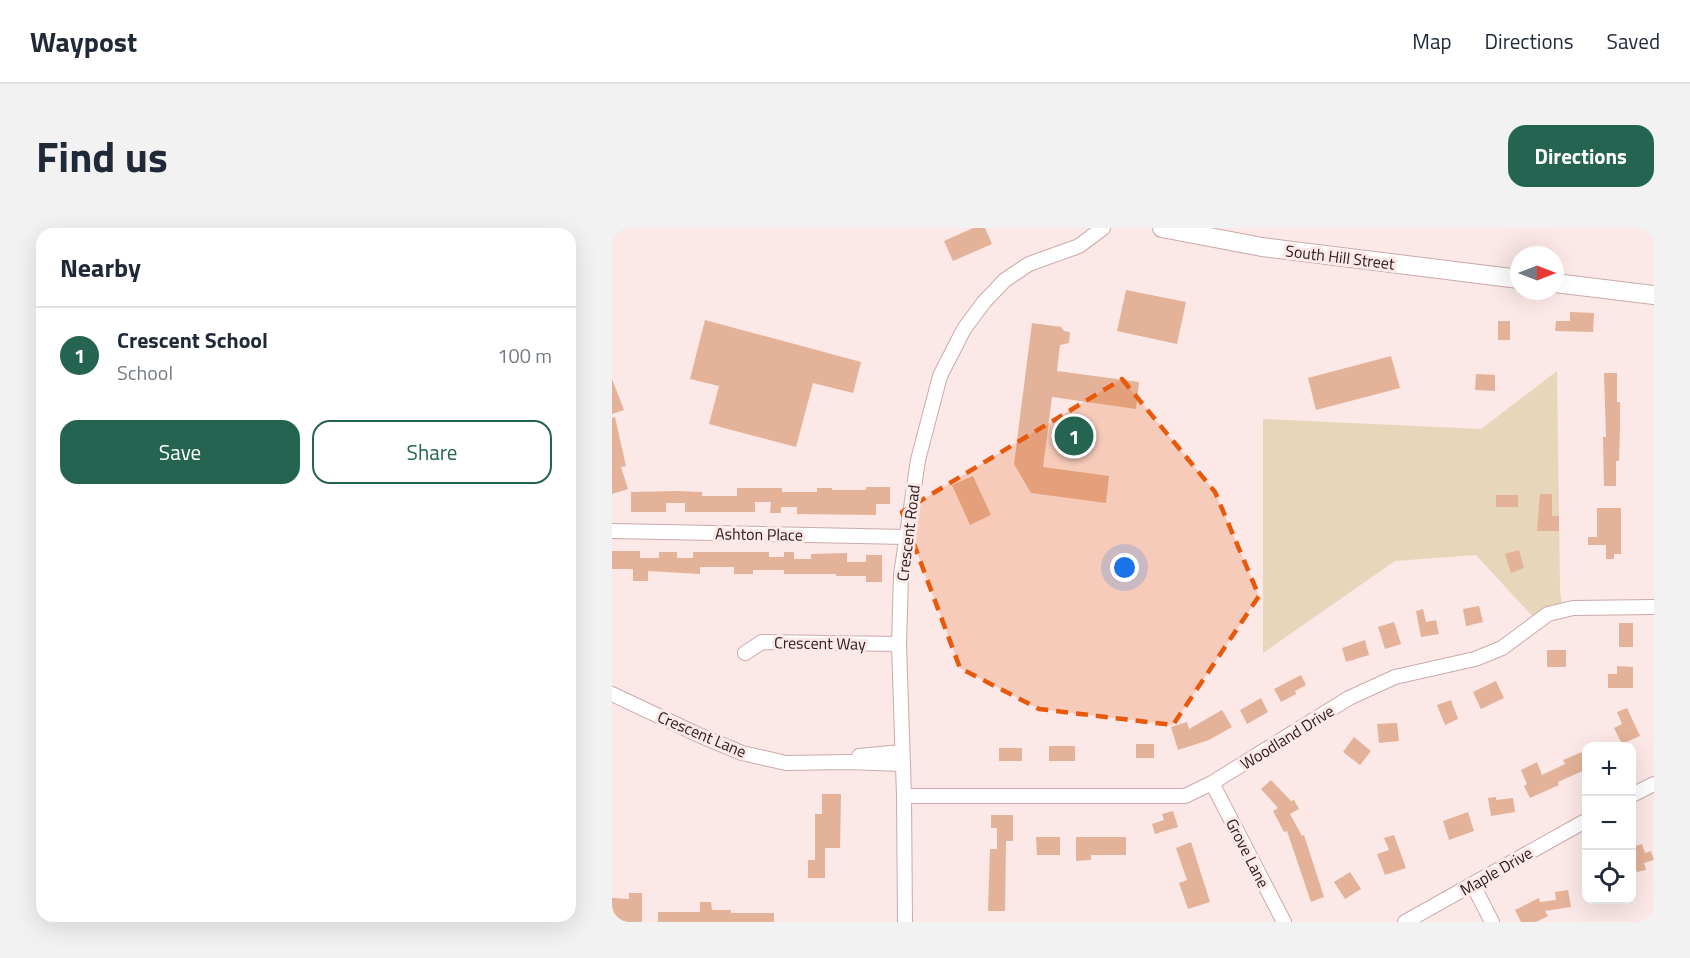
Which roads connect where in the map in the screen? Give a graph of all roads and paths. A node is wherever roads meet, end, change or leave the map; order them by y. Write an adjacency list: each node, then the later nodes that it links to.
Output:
1 (1103, 228): 7 (street, Crescent Road)
2 (1162, 228): 3 (main road, South Hill Street)
3 (1510, 278)
4 (1564, 284): 5 (main road)
5 (1654, 295)
6 (612, 531): 7 (street, Ashton Place)
7 (906, 537): 9 (street, Crescent Road)
8 (1654, 608): 13 (street, Woodland Drive)
9 (899, 644): 10 (street, Crescent Way); 12 (street, Crescent Road)
10 (745, 653)
11 (612, 694): 12 (street, Crescent Lane)
12 (902, 758): 16 (street, Crescent Road)
13 (1212, 783): 16 (street, Woodland Drive); 20 (street, Grove Lane)
14 (1654, 784): 15 (street)
15 (1636, 793)
16 (904, 796): 19 (street, Crescent Road)
17 (1582, 823): 18 (street, Maple Drive)
18 (1473, 885): 21 (street, Maple Drive); 22 (street)
19 (905, 922)
20 (1284, 922)
21 (1406, 922)
22 (1492, 922)

